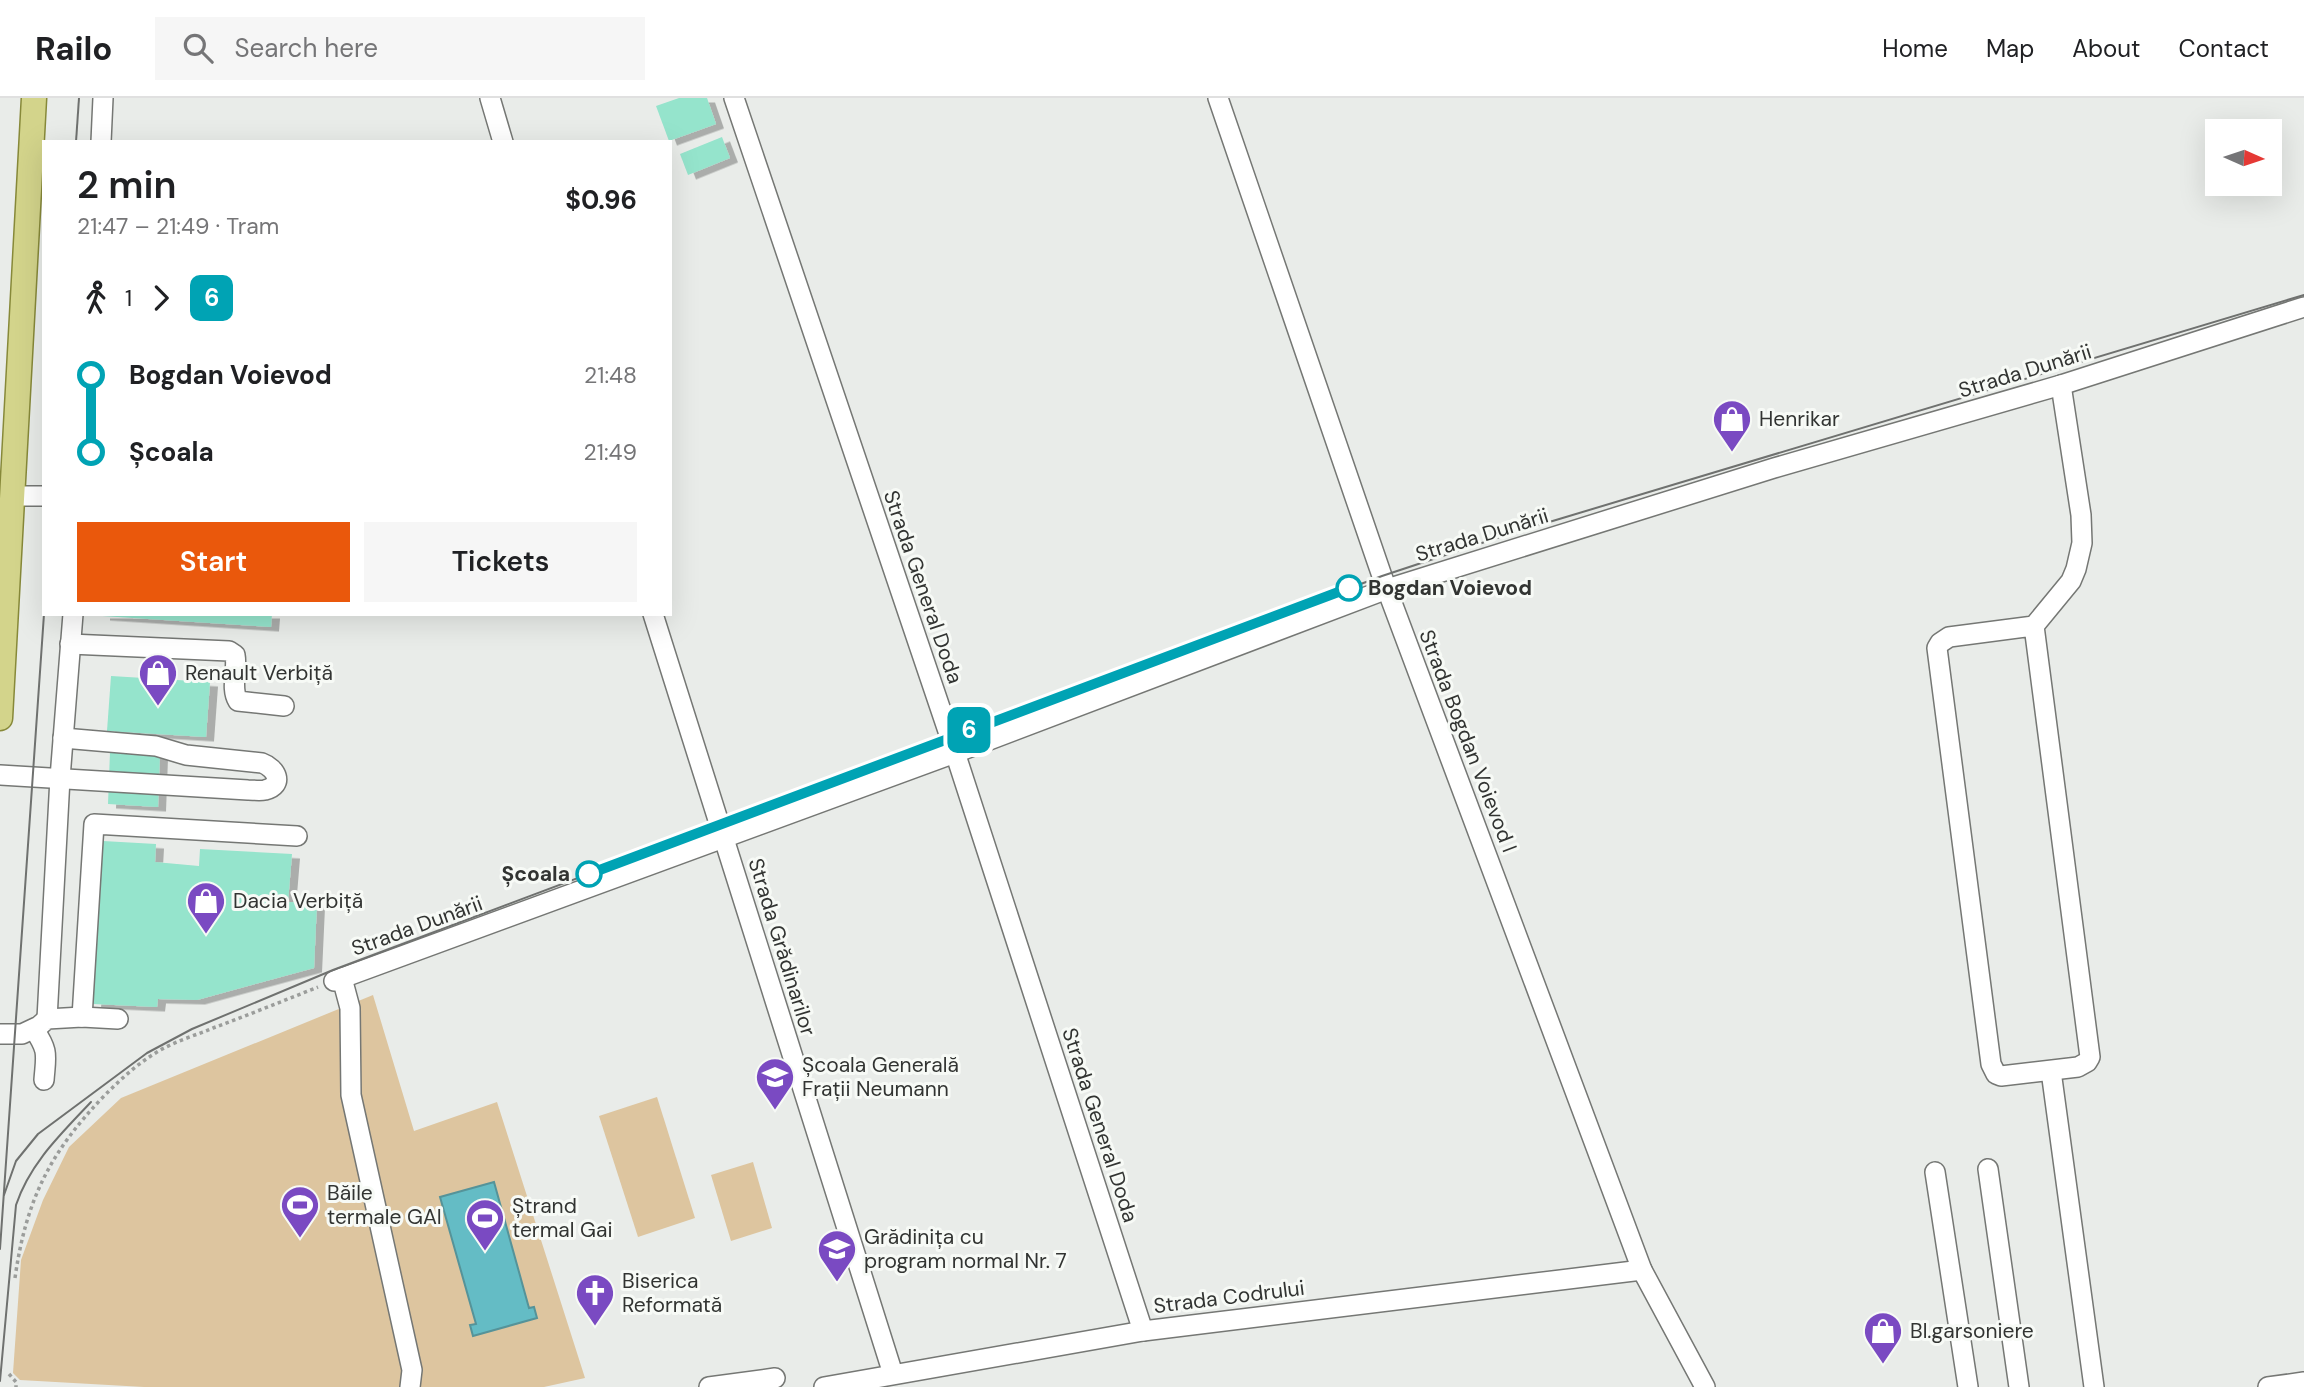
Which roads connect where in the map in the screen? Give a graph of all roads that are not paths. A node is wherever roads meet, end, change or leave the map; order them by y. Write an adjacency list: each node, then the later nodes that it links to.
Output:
1 (34, 98): 8 (main road)
2 (103, 98): 6 (street)
3 (489, 98): 7 (street)
4 (734, 98): 22 (street, Strada General Doda)
5 (1218, 98): 14 (street, Strada Bogdan Voievod I)
6 (101, 140)
7 (502, 140)
8 (35, 230): 11 (main road)
9 (2304, 307): 10 (street, Strada Dunării)
10 (2061, 385): 14 (street, Strada Dunării); 17 (street)
11 (8, 463): 12 (main road)
12 (13, 496): 13 (street); 20 (main road)
13 (42, 496)
14 (1387, 589): 22 (street, Strada Dunării); 35 (street, Strada Bogdan Voievod I)
15 (73, 616): 18 (street)
16 (654, 616): 26 (street, Strada Grădinarilor)
17 (2034, 626): 31 (street); 31 (street)
18 (71, 644): 19 (street); 21 (street)
19 (285, 706)
20 (0, 718)
21 (63, 738): 24 (street); 24 (street)
22 (955, 753): 26 (street, Strada Dunării); 36 (street, Strada General Doda)
23 (0, 775): 24 (street)
24 (60, 778): 29 (street)
25 (297, 836): 27 (street)
26 (724, 839): 37 (street, Strada Grădinarilor); 40 (street, Strada Dunării)
27 (82, 1017): 28 (street); 29 (street)
28 (118, 1019)
29 (41, 1024): 30 (street); 32 (street)
30 (0, 1034)
31 (2051, 1071): 46 (street)
32 (44, 1080)
33 (1987, 1169): 45 (street)
34 (1935, 1172): 44 (street)
35 (1642, 1270): 36 (street, Strada Codrului); 43 (street, Strada Bogdan Voievod I)
36 (1143, 1331): 37 (street, Strada Codrului)
37 (893, 1374): 42 (street, Strada Codrului)
38 (775, 1378): 41 (street)
39 (2304, 1382): 47 (street)
40 (410, 1387)
41 (709, 1387)
42 (824, 1387)
43 (1704, 1387)
44 (1968, 1387)
45 (2019, 1387)
46 (2094, 1387)
47 (2268, 1387)

